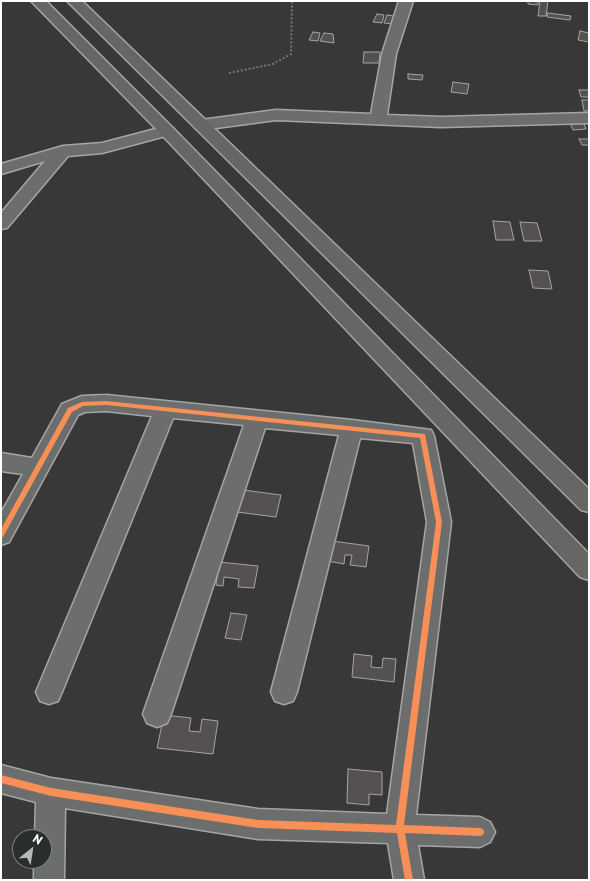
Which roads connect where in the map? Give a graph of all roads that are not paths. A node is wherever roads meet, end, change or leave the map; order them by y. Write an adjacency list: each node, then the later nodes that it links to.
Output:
1 (38, 1): 7 (main road)
2 (74, 1): 6 (main road)
3 (406, 1): 5 (street)
4 (589, 118): 5 (street)
5 (378, 119): 6 (street)
6 (201, 125): 16 (main road)
7 (167, 130): 8 (street); 18 (main road)
8 (63, 151): 9 (street); 10 (street)
9 (1, 169)
10 (1, 224)
11 (166, 409): 12 (street); 15 (street); 19 (street)
12 (257, 418): 13 (street); 21 (street)
13 (352, 428): 20 (street); 24 (street)
14 (1, 462): 15 (street)
15 (37, 468): 17 (street)
16 (589, 503)
17 (1, 535)
18 (589, 570)
19 (49, 692)
20 (284, 692)
21 (157, 714)
22 (1, 779): 23 (street)
23 (51, 792): 24 (street); 26 (street)
24 (400, 829): 25 (street); 27 (street)
25 (480, 832)
26 (49, 880)
27 (409, 880)

